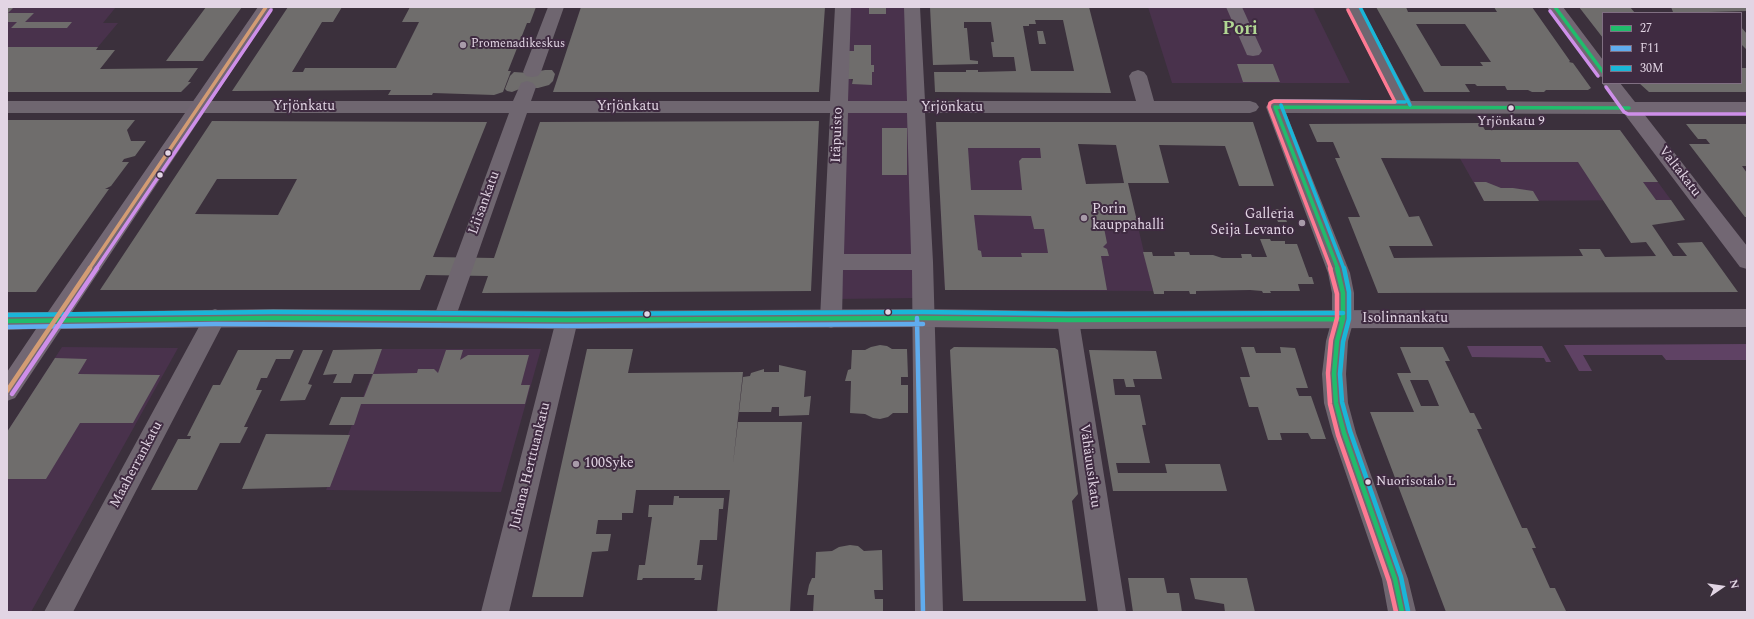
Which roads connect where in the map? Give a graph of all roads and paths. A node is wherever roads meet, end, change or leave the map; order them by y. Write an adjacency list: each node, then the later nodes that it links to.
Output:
1 (266, 7): 13 (main road)
2 (556, 7): 15 (street, Liisankatu)
3 (843, 7): 16 (street, Itäpuisto)
4 (912, 7): 17 (street)
5 (1234, 7): 8 (street)
6 (1353, 7): 19 (street)
7 (1555, 7): 9 (main road)
8 (1253, 51)
9 (1602, 71)
10 (1138, 76): 18 (street)
11 (1612, 84): 20 (main road, Valtakatu)
12 (7, 106): 13 (street, Yrjönkatu)
13 (198, 106): 15 (street, Yrjönkatu); 34 (main road)
14 (1250, 106): 18 (street, Yrjönkatu)
15 (520, 107): 16 (street, Yrjönkatu); 28 (street, Liisankatu)
16 (839, 107): 17 (street, Yrjönkatu); 23 (street, Itäpuisto)
17 (917, 108): 18 (street, Yrjönkatu); 24 (street)
18 (1147, 108)
19 (1405, 108): 20 (street); 30 (street)
20 (1629, 108): 21 (main road); 22 (main road, Valtakatu)
21 (1747, 108)
22 (1747, 261)
23 (833, 262): 24 (street); 29 (street, Itäpuisto)
24 (922, 262): 26 (street)
25 (215, 318): 28 (main road, Isolinnankatu); 34 (main road, Isolinnankatu); 36 (street, Maaherrankatu)
26 (923, 318): 29 (main road, Isolinnankatu); 33 (main road, Isolinnankatu); 38 (street)
27 (1747, 318): 30 (main road, Isolinnankatu)
28 (444, 319): 32 (main road, Isolinnankatu)
29 (831, 319): 32 (main road, Isolinnankatu)
30 (1343, 319): 33 (main road, Isolinnankatu); 40 (street)
31 (7, 320): 34 (main road, Isolinnankatu)
32 (567, 320): 37 (street, Juhana Herttuankatu)
33 (1068, 320): 39 (street, Vähäuusikatu)
34 (54, 321): 35 (main road)
35 (7, 391)
36 (58, 612)
37 (495, 612)
38 (929, 612)
39 (1112, 612)
40 (1402, 612)

